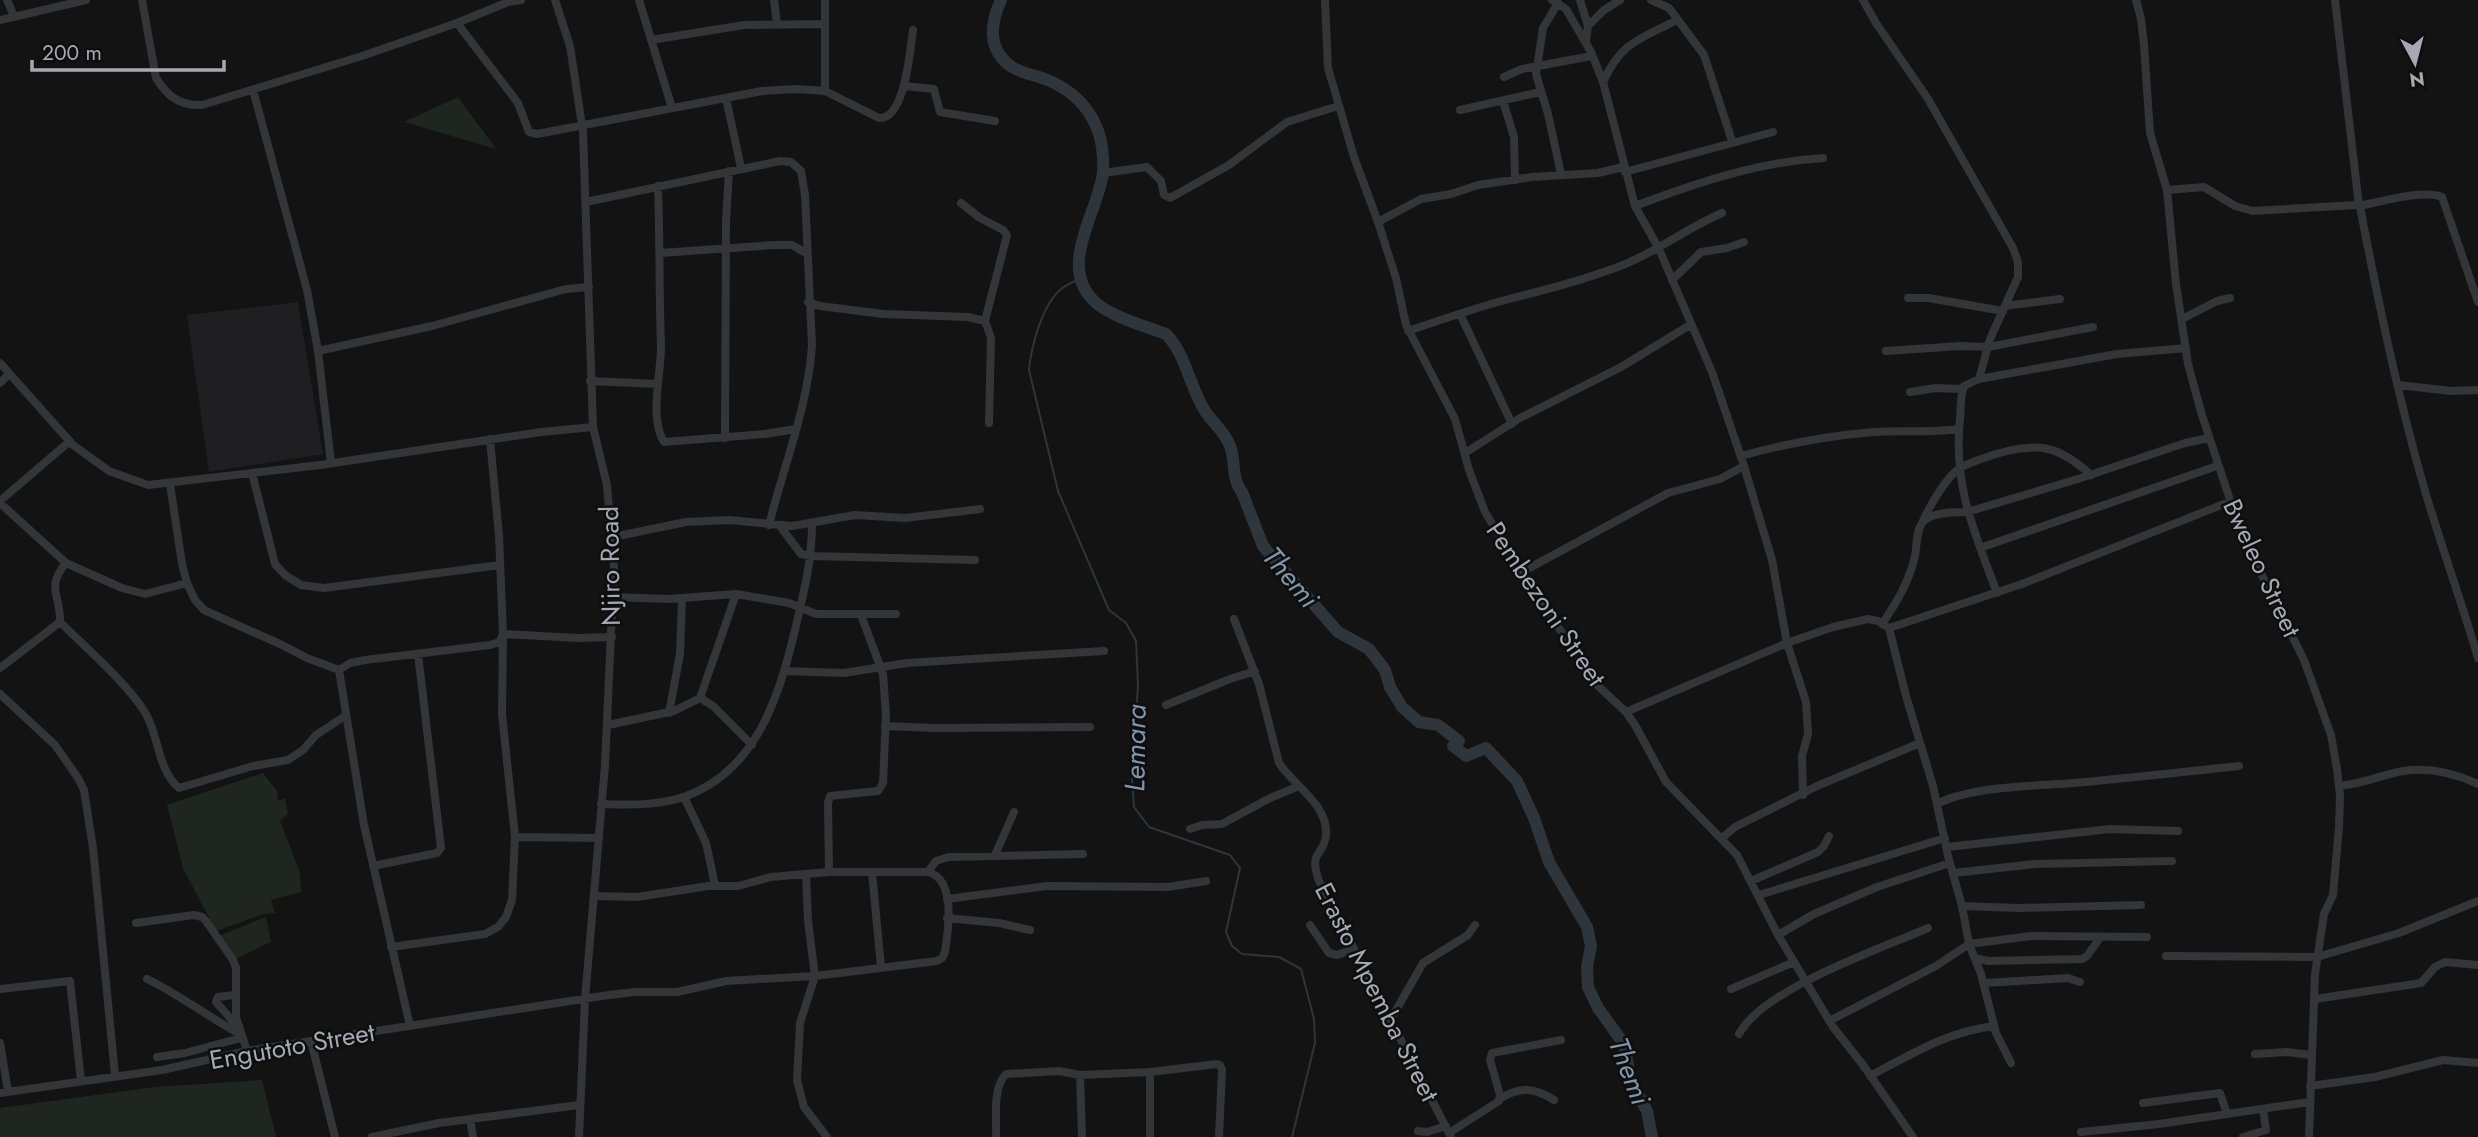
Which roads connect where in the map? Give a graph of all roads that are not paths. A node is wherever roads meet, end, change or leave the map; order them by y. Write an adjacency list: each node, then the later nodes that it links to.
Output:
1 (7, 0): 17 (street)
2 (86, 0): 17 (street)
3 (142, 0): 32 (street)
4 (521, 0): 20 (street)
5 (555, 0): 41 (street, Njiro Road)
6 (639, 0): 25 (street)
7 (774, 0): 21 (street)
8 (825, 0): 22 (street)
9 (1325, 0): 37 (street, Pembezoni Street)
10 (1580, 0): 23 (street)
11 (1620, 0): 23 (street)
12 (1651, 0): 19 (street)
13 (1863, 0): 71 (street)
14 (2136, 0): 52 (street, Bweleo Street)
15 (2336, 0): 56 (street)
16 (1555, 1): 26 (street); 28 (street)
17 (14, 16): 18 (street)
18 (0, 20)
19 (1677, 20): 30 (street); 43 (street)
20 (457, 23): 32 (street); 41 (street)
21 (777, 24): 22 (street); 25 (street)
22 (825, 24): 33 (street)
23 (1588, 26): 26 (street)
24 (913, 30): 31 (street)
25 (651, 40): 38 (street)
26 (1586, 42): 27 (street)
27 (1592, 56): 28 (street); 30 (street)
28 (1536, 67): 29 (street); 34 (street)
29 (1504, 77)
30 (1603, 82): 46 (street)
31 (904, 86): 33 (street); 40 (street)
32 (253, 90): 80 (street)
33 (825, 91): 35 (street)
34 (1540, 92): 36 (street); 49 (street)
35 (726, 98): 38 (street); 45 (street)
36 (1503, 101): 39 (street); 50 (street)
37 (1338, 106): 48 (street); 58 (street, Pembezoni Street)
38 (672, 108): 41 (street)
39 (1461, 110)
40 (995, 121)
41 (582, 127): 53 (street, Njiro Road)
42 (1773, 132): 43 (street)
43 (1732, 141): 46 (street)
44 (1823, 158): 55 (street)
45 (741, 168): 47 (street); 63 (street)
46 (1624, 169): 49 (street); 55 (street)
47 (729, 171): 51 (street); 60 (street)
48 (1103, 173)
49 (1561, 174): 50 (street)
50 (1515, 180): 58 (street)
51 (658, 186): 53 (street); 62 (street)
52 (2167, 190): 56 (street); 73 (street, Bweleo Street)
53 (586, 202): 65 (street, Njiro Road)
54 (961, 203): 74 (street)
55 (1635, 206): 61 (street)
56 (2359, 206): 70 (street); 88 (street)
57 (1722, 213): 61 (street)
58 (1378, 222): 77 (street, Pembezoni Street)
59 (1744, 242): 64 (street)
60 (726, 247): 62 (street); 63 (street); 97 (street)
61 (1659, 249): 64 (street); 72 (street)
62 (660, 253): 87 (street)
63 (806, 253): 69 (street)
64 (1672, 280): 75 (street)
65 (589, 288): 80 (street); 85 (street, Njiro Road)
66 (1908, 298): 71 (street)
67 (2230, 298): 73 (street)
68 (2060, 299): 71 (street)
69 (808, 302): 74 (street); 95 (street)
70 (2478, 302)
71 (2004, 308): 78 (street)
72 (1460, 314): 77 (street); 93 (street)
73 (2182, 319): 79 (street, Bweleo Street)
74 (985, 321): 92 (street)
75 (1690, 325): 93 (street); 102 (street)
76 (2092, 327): 78 (street)
77 (1408, 331): 101 (street, Pembezoni Street)
78 (1988, 347): 81 (street); 84 (street)
79 (2186, 348): 84 (street); 98 (street, Bweleo Street)
80 (318, 351): 103 (street)
81 (1886, 351)
82 (0, 363): 83 (street)
83 (9, 374): 86 (street); 100 (street)
84 (1979, 379): 89 (street)
85 (590, 381): 87 (street); 94 (street, Njiro Road)
86 (0, 383)
87 (658, 384): 97 (street)
88 (2398, 386): 90 (street); 141 (street)
89 (1962, 389): 91 (street); 96 (street)
90 (2478, 390)
91 (1910, 392)
92 (989, 423)
93 (1512, 424): 101 (street)
94 (593, 427): 99 (street); 118 (street, Njiro Road)
95 (796, 429): 97 (street); 116 (street)
96 (1959, 429): 102 (street); 106 (street)
97 (725, 438)
98 (2208, 438): 105 (street, Bweleo Street); 108 (street)
99 (490, 439): 103 (street); 123 (street)
100 (70, 441): 109 (street); 110 (street)
101 (1465, 453): 124 (street, Pembezoni Street)
102 (1741, 456): 104 (street)
103 (331, 463): 107 (street)
104 (1744, 466): 124 (street); 138 (street)
105 (2217, 466): 111 (street, Bweleo Street); 119 (street)
106 (1958, 469): 108 (street); 113 (street); 114 (street)
107 (252, 473): 109 (street); 123 (street)
108 (2091, 475): 113 (street)
109 (170, 484): 125 (street)
110 (0, 502): 122 (street)
111 (2229, 502): 126 (street); 161 (street, Bweleo Street)
112 (980, 509): 115 (street)
113 (1967, 512): 114 (street); 119 (street)
114 (1923, 521): 135 (street)
115 (812, 523): 117 (street); 120 (street)
116 (769, 525): 117 (street); 118 (street)
117 (780, 526): 120 (street)
118 (613, 537): 128 (street, Njiro Road)
119 (1980, 548): 126 (street)
120 (811, 556): 121 (street); 130 (street)
121 (975, 560)
122 (66, 563): 125 (street); 134 (street)
123 (500, 565): 136 (street)
124 (1522, 572): 150 (street, Pembezoni Street)
125 (187, 583): 144 (street)
126 (1997, 593): 135 (street)
127 (736, 594): 129 (street); 130 (street); 148 (street)
128 (613, 597): 129 (street); 137 (street, Njiro Road)
129 (682, 598): 151 (street)
130 (800, 609): 132 (street); 145 (street)
131 (896, 614): 132 (street)
132 (861, 615): 143 (street)
133 (1234, 619): 146 (street, Erasto Mpemba Street)
134 (60, 622): 142 (street); 152 (street)
135 (1886, 626): 138 (street); 156 (street)
136 (503, 634): 137 (street); 140 (street); 170 (street)
137 (612, 637): 153 (street, Njiro Road)
138 (1787, 643): 150 (street); 162 (street)
139 (1104, 651): 143 (street)
140 (418, 654): 144 (street); 178 (street)
141 (2478, 658)
142 (0, 668)
143 (881, 668): 145 (street); 154 (street)
144 (339, 670): 152 (street)
145 (785, 671): 157 (street)
146 (1255, 671): 149 (street); 160 (street, Erasto Mpemba Street)
147 (0, 694): 237 (street)
148 (700, 698): 151 (street); 157 (street)
149 (1166, 705)
150 (1626, 712): 172 (street, Pembezoni Street)
151 (670, 713): 153 (street)
152 (345, 716): 178 (street)
153 (608, 725): 164 (street, Njiro Road)
154 (886, 726): 155 (street); 179 (street)
155 (1090, 727)
156 (1920, 743): 162 (street); 165 (street)
157 (752, 745): 163 (street)
158 (2239, 766): 165 (street)
159 (2478, 784): 161 (street)
160 (1299, 786): 167 (street); 204 (street, Erasto Mpemba Street)
161 (2339, 786): 206 (street, Bweleo Street)
162 (1803, 795): 172 (street)
163 (684, 797): 164 (street); 186 (street)
164 (601, 804): 171 (street, Njiro Road)
165 (1937, 804): 173 (street)
166 (1014, 812): 175 (street)
167 (1190, 829)
168 (2178, 831): 173 (street)
169 (1829, 836): 185 (street)
170 (515, 837): 171 (street); 203 (street)
171 (599, 838): 188 (street, Njiro Road)
172 (1722, 838): 185 (street, Pembezoni Street)
173 (1946, 842): 177 (street); 187 (street)
174 (1083, 853): 175 (street)
175 (995, 855): 181 (street)
176 (2172, 861): 182 (street)
177 (1950, 863): 182 (street); 199 (street)
178 (373, 866): 203 (street)
179 (829, 872): 180 (street); 183 (street)
180 (872, 872): 181 (street); 210 (street)
181 (928, 872): 189 (street)
182 (1953, 873): 192 (street)
183 (806, 874): 186 (street); 211 (street)
184 (1206, 881): 189 (street)
185 (1751, 881): 187 (street, Pembezoni Street)
186 (715, 885): 188 (street)
187 (1759, 895): 199 (street, Pembezoni Street)
188 (594, 896): 219 (street, Njiro Road)
189 (947, 898): 193 (street)
190 (2478, 901): 206 (street)
191 (2141, 905): 192 (street)
192 (1962, 906): 202 (street)
193 (947, 918): 198 (street); 210 (street, Engutoto Street)
194 (136, 923): 218 (street)
195 (1310, 925): 204 (street)
196 (1475, 925): 221 (street)
197 (1928, 929): 213 (street)
198 (1030, 930)
199 (1778, 935): 208 (street, Pembezoni Street)
200 (2147, 937): 201 (street)
201 (2100, 938): 202 (street); 207 (street)
202 (1969, 944): 207 (street); 222 (street)
203 (391, 947): 223 (street)
204 (1354, 949): 221 (street, Erasto Mpemba Street)
205 (2166, 956): 206 (street)
206 (2317, 957): 220 (street, Bweleo Street)
207 (1975, 958): 215 (street)
208 (1794, 962): 213 (street, Pembezoni Street); 217 (street)
209 (2478, 965): 220 (street)
210 (881, 967): 211 (street, Engutoto Street)
211 (816, 976): 219 (street, Engutoto Street); 258 (street)
212 (147, 979): 225 (street)
213 (1806, 982): 222 (street, Pembezoni Street); 226 (street)
214 (2080, 982): 215 (street)
215 (1984, 983): 224 (street)
216 (0, 989): 240 (street)
217 (1731, 989)
218 (235, 995): 225 (street); 225 (street)
219 (585, 999): 223 (street, Engutoto Street); 247 (street, Njiro Road)
220 (2315, 999): 232 (street, Bweleo Street)
221 (1391, 1019): 252 (street, Erasto Mpemba Street)
222 (1829, 1021): 239 (street, Pembezoni Street)
223 (411, 1026): 228 (street, Engutoto Street)
224 (1994, 1026): 234 (street); 239 (street)
225 (240, 1033): 230 (street); 233 (street)
226 (1740, 1034)
227 (1561, 1040): 243 (street)
228 (312, 1041): 230 (street, Engutoto Street); 254 (street)
229 (0, 1043): 242 (street)
230 (247, 1051): 237 (street, Engutoto Street)
231 (2255, 1054): 232 (street)
232 (2311, 1055): 241 (street, Bweleo Street)
233 (157, 1057)
234 (2011, 1063)
235 (2478, 1063): 241 (street)
236 (1150, 1072): 238 (street); 261 (street); 262 (street)
237 (115, 1075): 240 (street, Engutoto Street)
238 (1080, 1075): 259 (street); 260 (street)
239 (1870, 1076): 263 (street, Pembezoni Street)
240 (81, 1080): 242 (street, Engutoto Street)
241 (2310, 1086): 245 (street, Bweleo Street)
242 (4, 1092)
243 (1501, 1098): 244 (street); 252 (street)
244 (1554, 1100)
245 (2309, 1102): 248 (street); 265 (street, Bweleo Street)
246 (2143, 1103): 249 (street)
247 (579, 1105): 250 (street); 257 (street, Njiro Road)
248 (2263, 1109): 249 (street); 264 (street)
249 (2227, 1114): 253 (street)
250 (470, 1119): 255 (street); 256 (street)
251 (1418, 1131): 252 (street)
252 (1449, 1132)
253 (2081, 1132)
254 (335, 1137)
255 (372, 1137)
256 (473, 1137)
257 (579, 1137)
258 (827, 1137)
259 (996, 1137)
260 (1082, 1137)
261 (1150, 1137)
262 (1219, 1137)
263 (1913, 1137)
264 (2243, 1137)
265 (2309, 1137)

